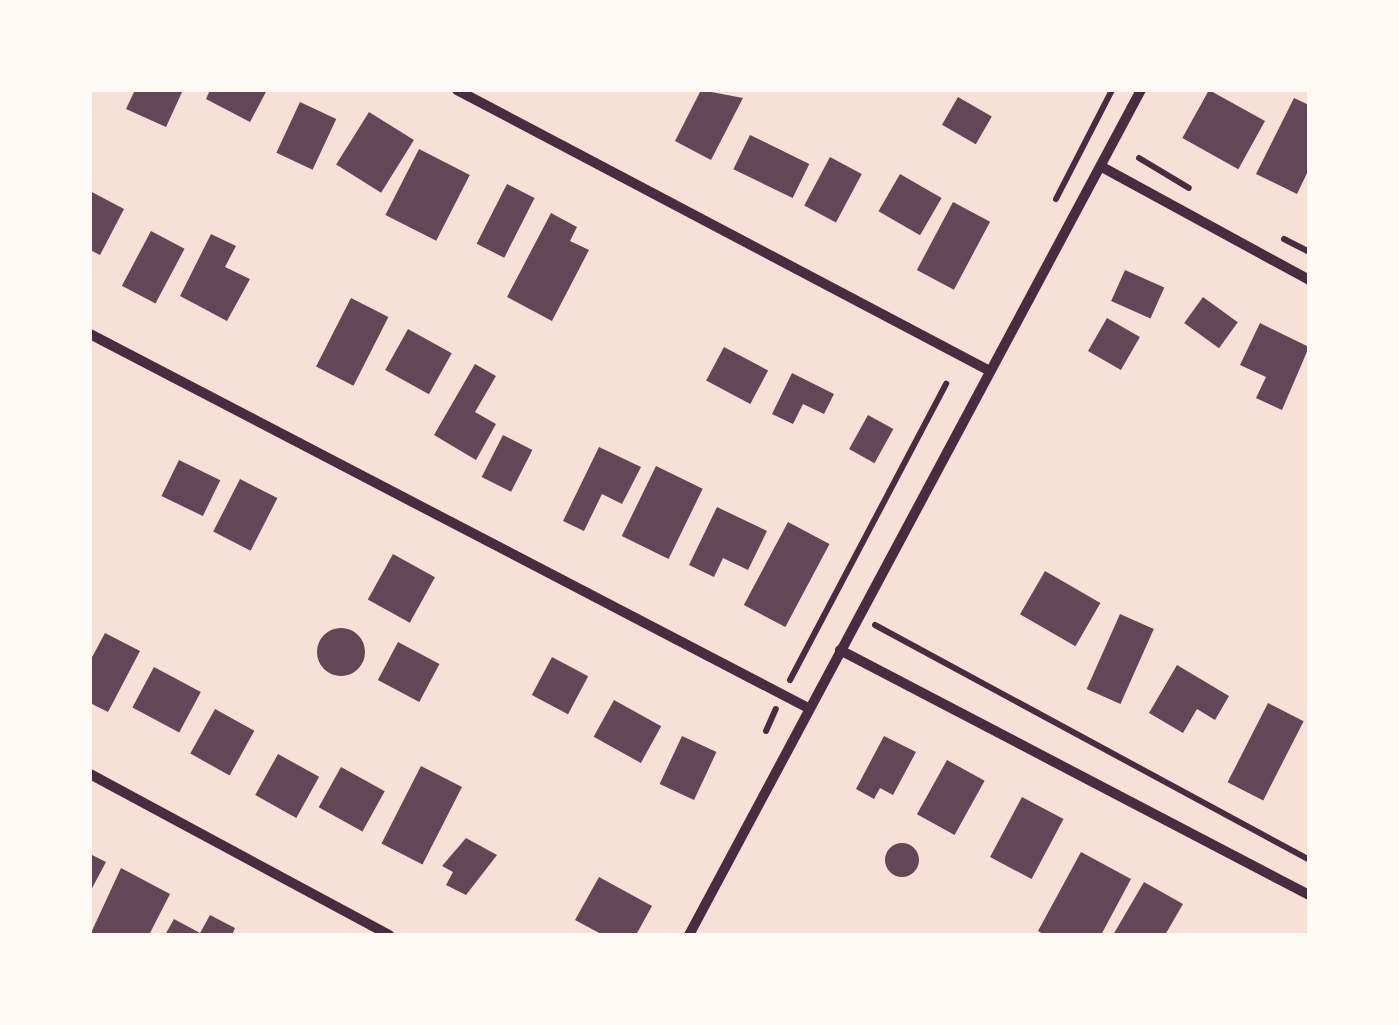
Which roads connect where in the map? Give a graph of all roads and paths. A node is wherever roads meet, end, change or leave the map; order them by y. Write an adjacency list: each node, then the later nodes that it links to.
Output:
1 (457, 90): 6 (street)
2 (1142, 90): 3 (street)
3 (1102, 167): 4 (street); 6 (street)
4 (1309, 280)
5 (90, 334): 10 (street)
6 (988, 370): 8 (street)
7 (946, 384): 10 (path)
8 (858, 616): 9 (street); 14 (path)
9 (840, 650): 11 (street); 15 (street)
10 (783, 695): 11 (street); 12 (path)
11 (808, 708): 17 (street)
12 (766, 731)
13 (90, 774): 16 (street)
14 (1309, 860)
15 (1309, 895)
16 (389, 935)
17 (689, 935)

